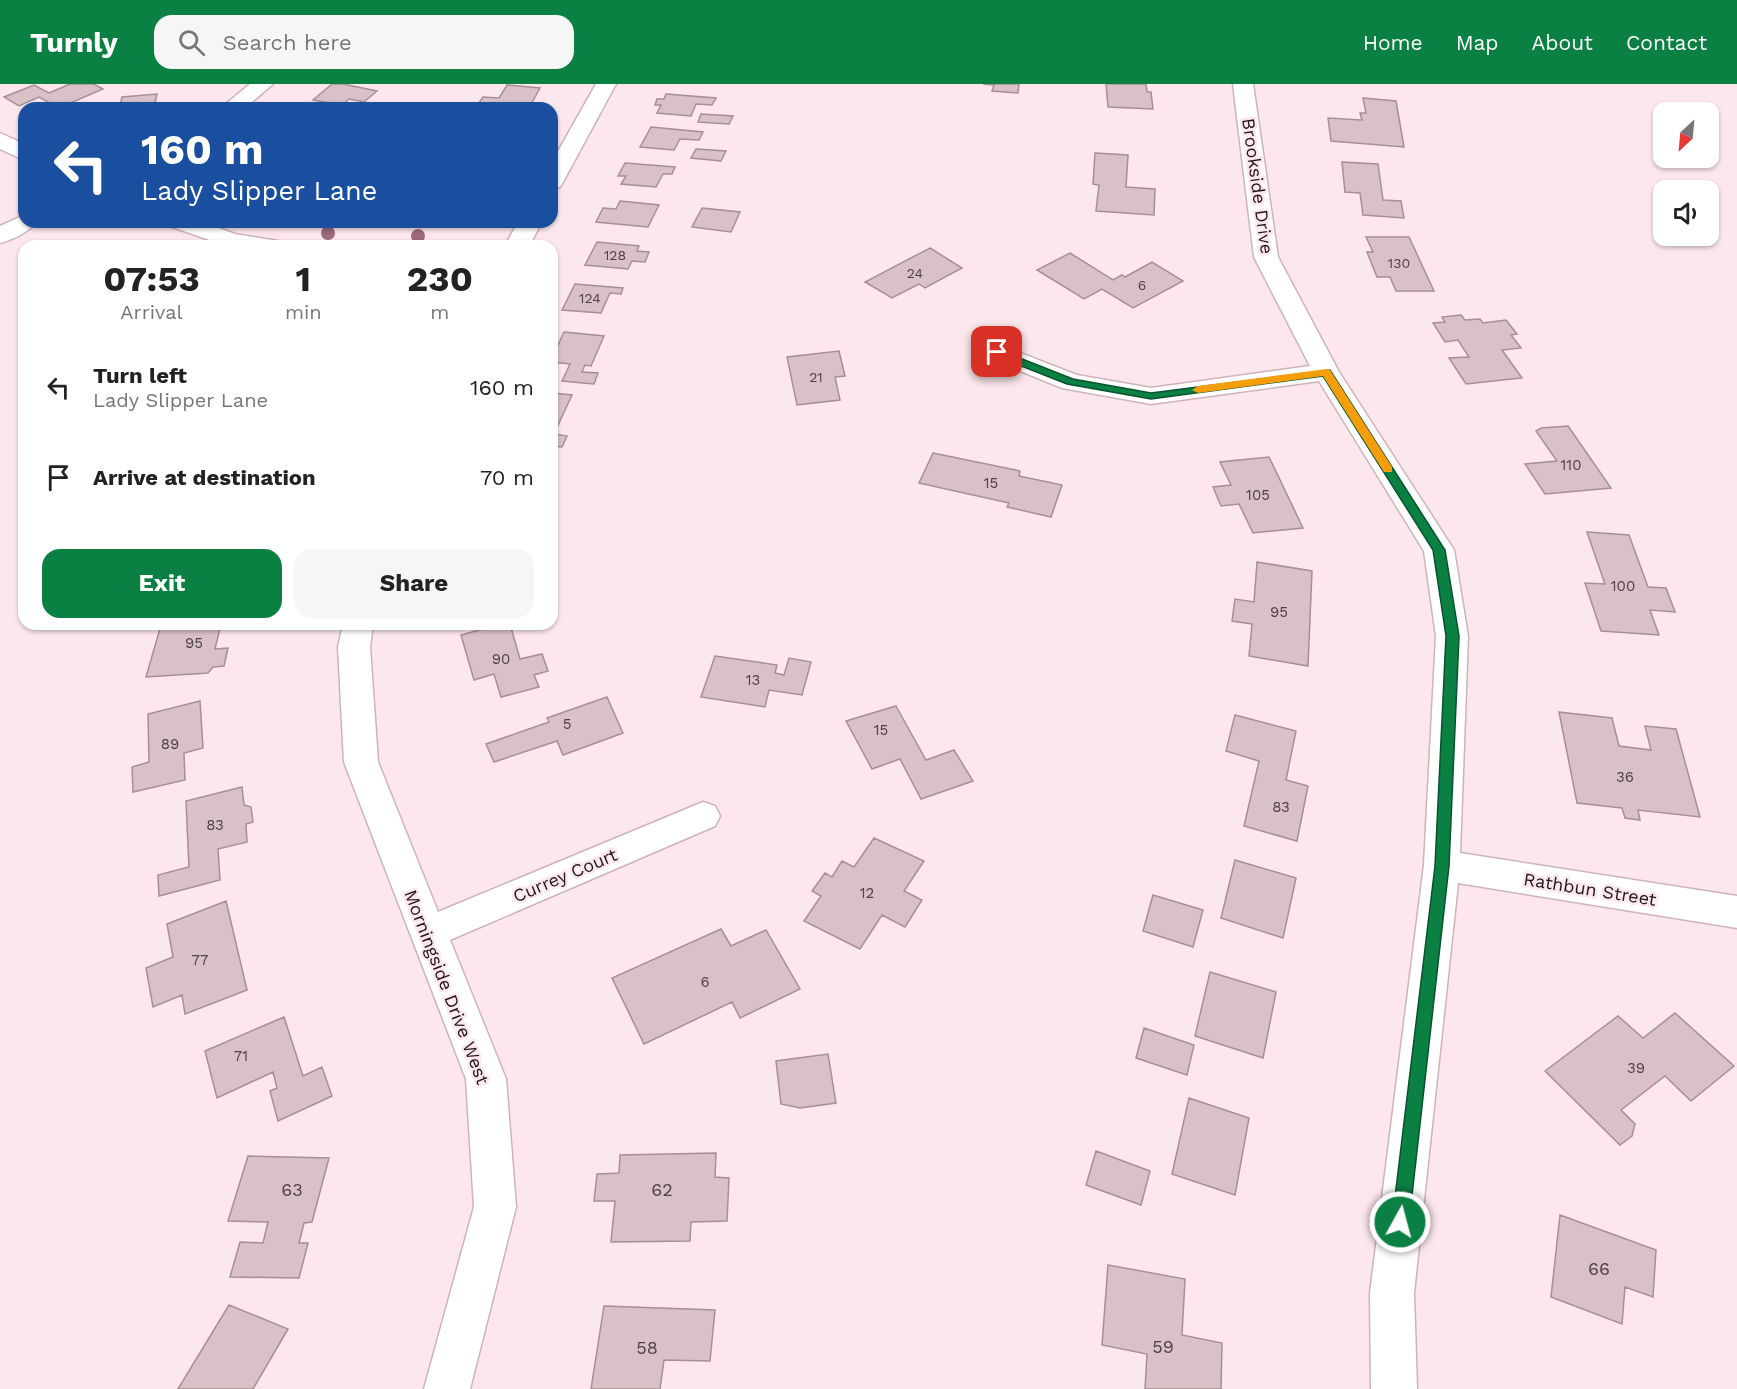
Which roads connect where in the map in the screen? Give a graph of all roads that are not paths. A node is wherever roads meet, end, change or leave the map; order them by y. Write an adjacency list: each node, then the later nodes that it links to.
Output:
1 (263, 84): 4 (street)
2 (606, 84): 7 (street)
3 (1244, 84): 13 (street, Brookside Drive)
4 (240, 102)
5 (0, 140): 6 (street)
6 (18, 150)
7 (558, 171)
8 (18, 226): 10 (street)
9 (197, 228): 11 (street)
10 (0, 236)
11 (231, 240)
12 (997, 352): 13 (street)
13 (1326, 372): 16 (street, Brookside Drive)
14 (357, 630): 18 (street, Morningside Drive West)
15 (703, 816): 18 (street, Currey Court)
16 (1442, 866): 17 (street, Rathbun Street); 20 (street, Brookside Drive)
17 (1737, 912)
18 (427, 933): 19 (street, Morningside Drive West)
19 (447, 1389)
20 (1394, 1389)

